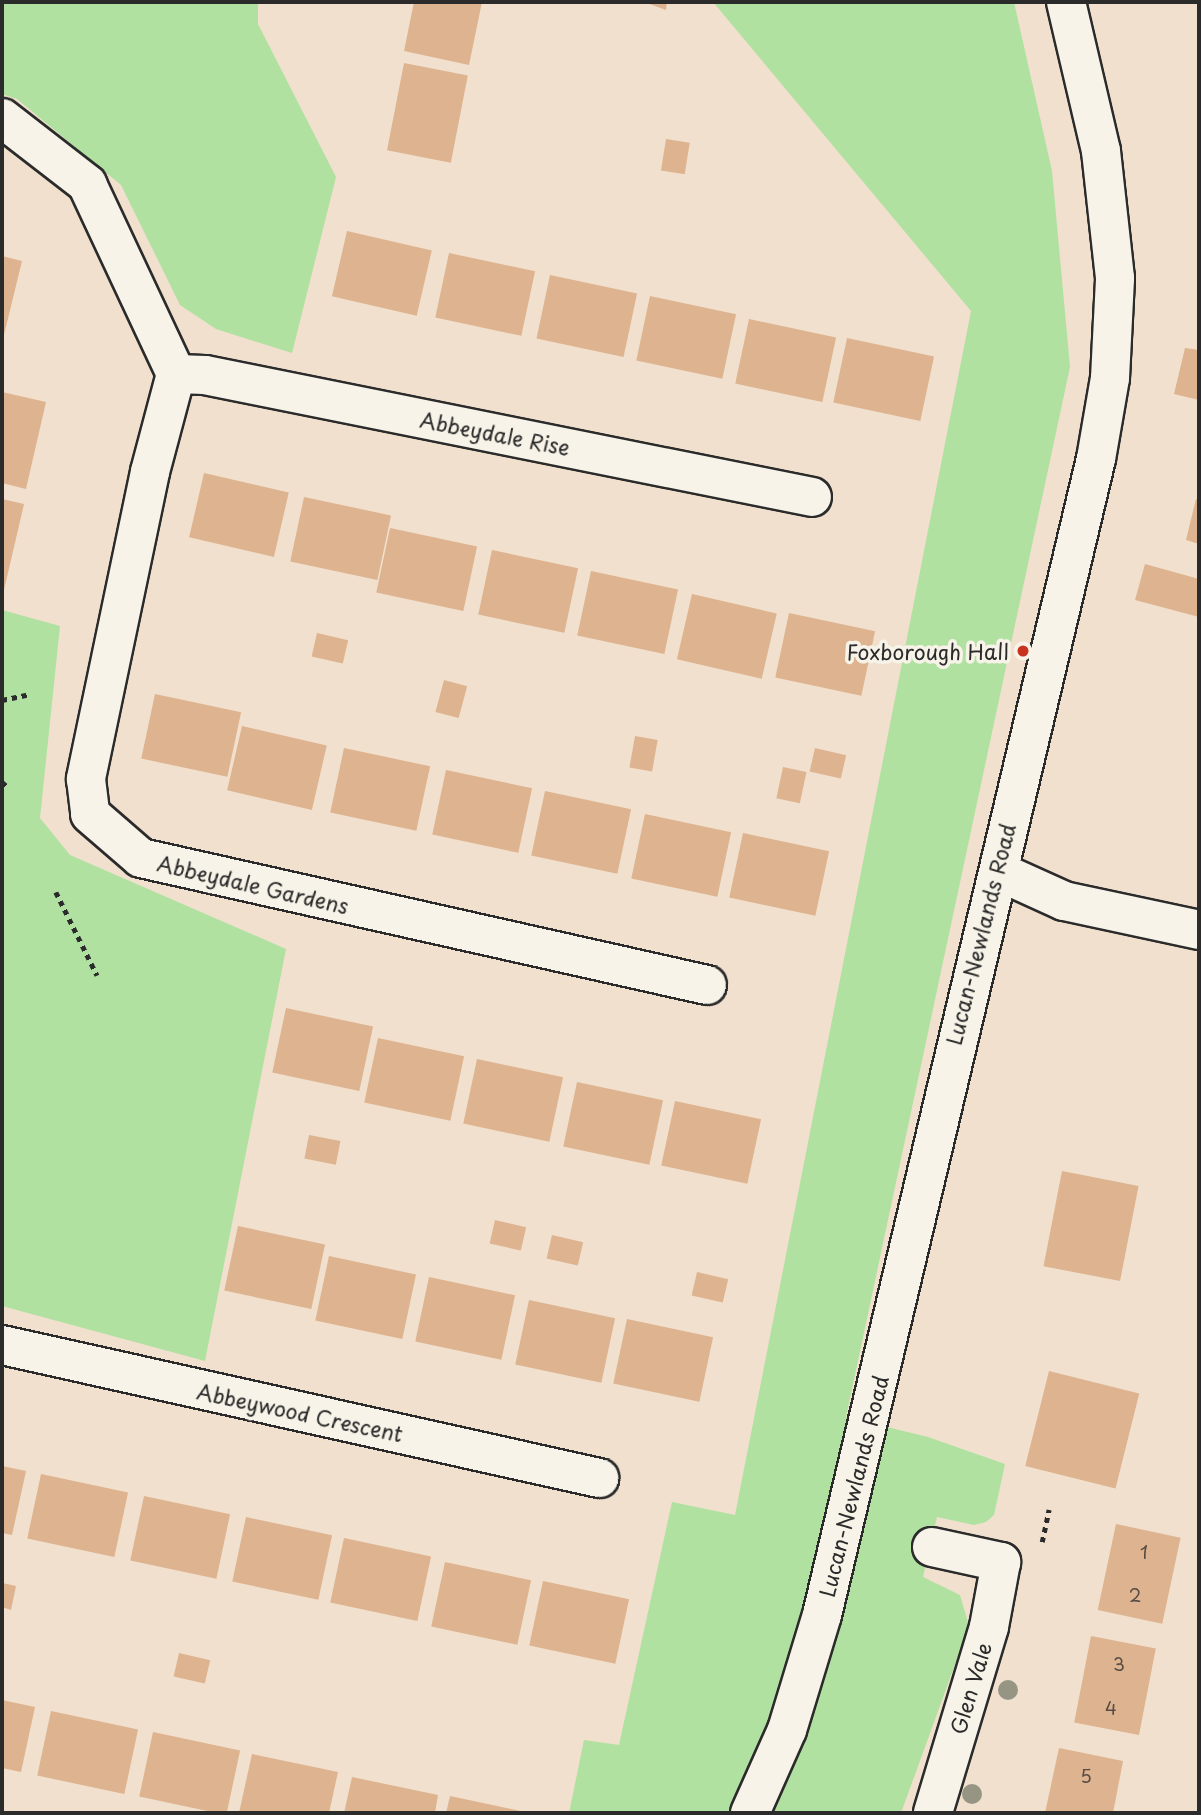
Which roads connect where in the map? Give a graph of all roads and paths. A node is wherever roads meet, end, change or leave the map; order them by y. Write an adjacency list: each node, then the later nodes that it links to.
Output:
1 (1066, 2): 9 (street, Lucan-Newlands Road)
2 (2, 118): 3 (street)
3 (176, 374): 4 (street, Abbeydale Rise); 13 (street, Abbeydale Gardens)
4 (813, 497)
5 (30, 694): 6 (path)
6 (2, 700)
7 (2, 782): 8 (path)
8 (9, 788)
9 (1000, 872): 11 (street); 17 (street, Lucan-Newlands Road)
10 (56, 892): 12 (path)
11 (1199, 929)
12 (97, 975)
13 (707, 985)
14 (2, 1345): 15 (street, Abbeywood Crescent)
15 (599, 1478)
16 (932, 1547): 18 (street, Glen Vale)
17 (750, 1813)
18 (933, 1813)

